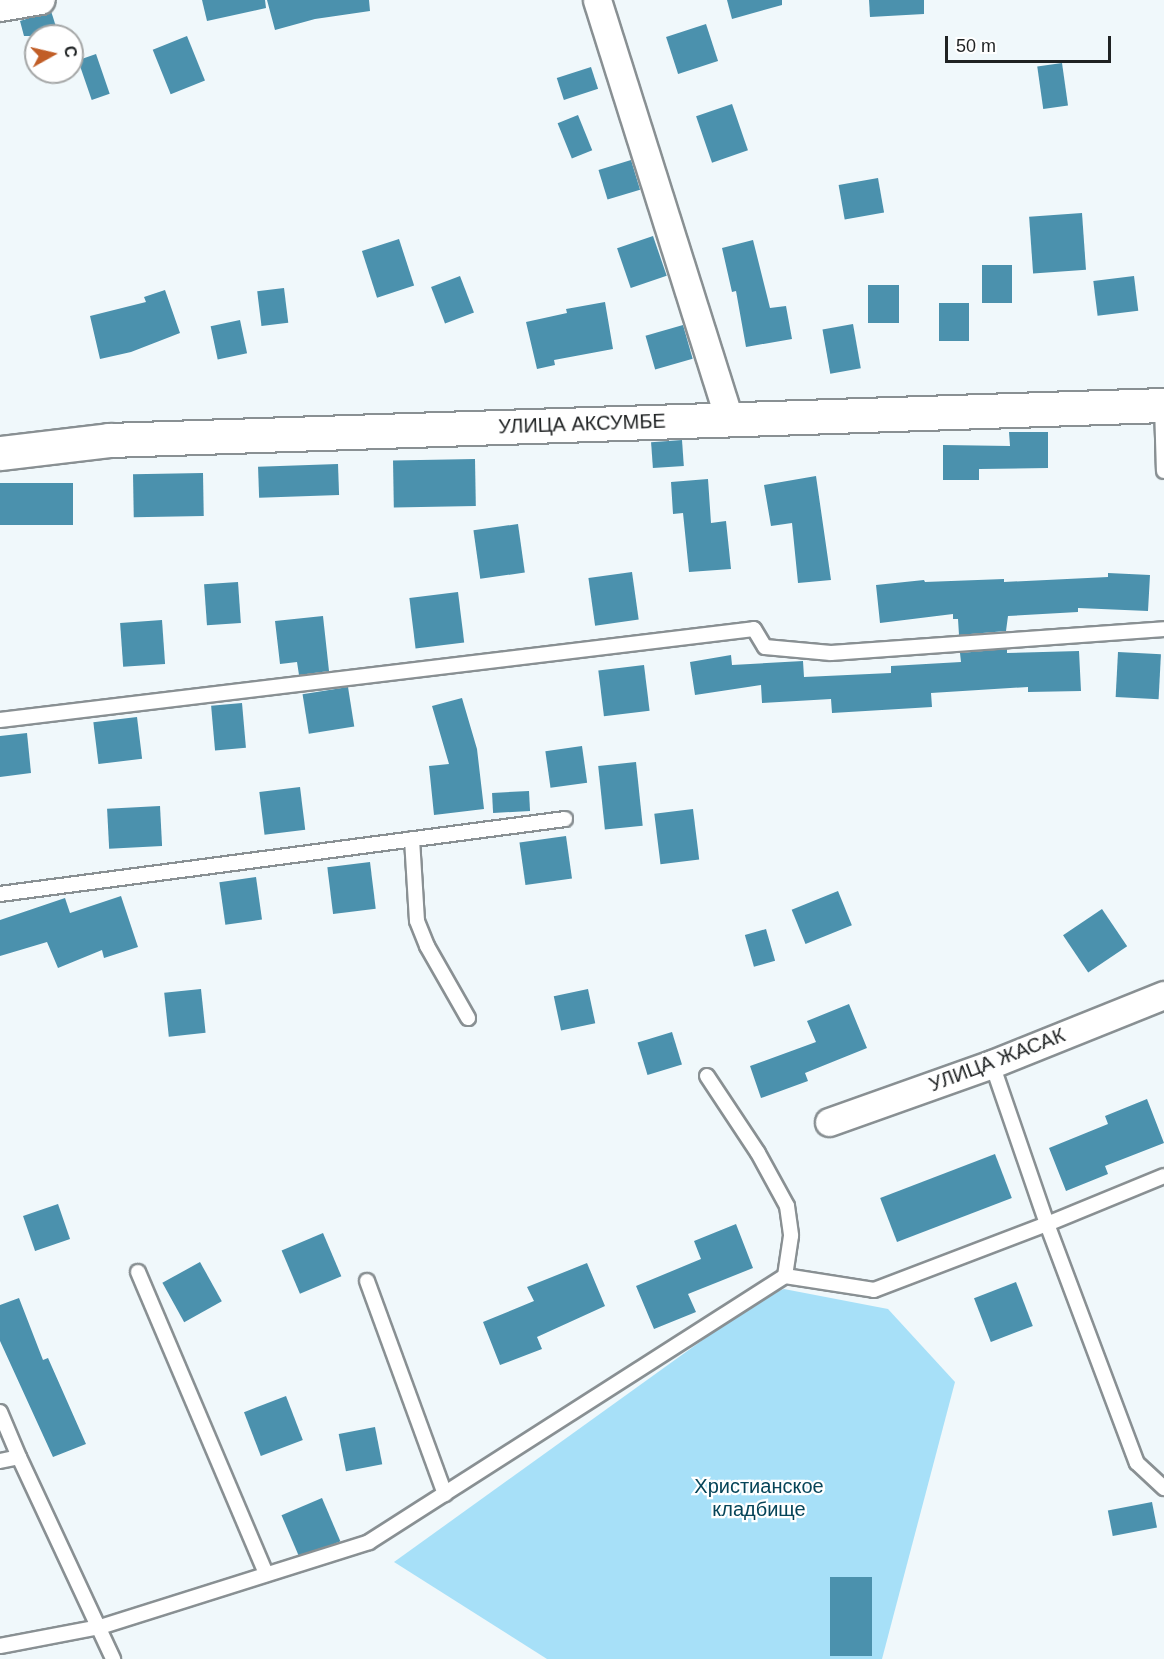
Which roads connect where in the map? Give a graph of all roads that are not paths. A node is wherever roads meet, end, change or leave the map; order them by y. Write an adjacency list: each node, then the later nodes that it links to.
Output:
1 (40, 0): 3 (street)
2 (597, 0): 5 (street)
3 (0, 8)
4 (1163, 405): 5 (main road, УЛИЦА АКСУМБЕ); 7 (lane)
5 (729, 419): 6 (main road, УЛИЦА АКСУМБЕ)
6 (0, 453)
7 (1164, 471)
8 (1164, 629): 9 (lane)
9 (0, 720)
10 (565, 819): 11 (lane)
11 (412, 839): 12 (lane); 14 (lane)
12 (0, 894)
13 (1164, 995): 15 (street, УЛИЦА ЖАСАК)
14 (468, 1018)
15 (992, 1064): 17 (street, УЛИЦА ЖАСАК); 19 (lane)
16 (707, 1076): 21 (lane)
17 (829, 1122)
18 (1164, 1176): 19 (lane)
19 (1047, 1224): 21 (lane); 26 (lane)
20 (138, 1272): 28 (lane)
21 (785, 1276): 27 (lane)
22 (367, 1281): 27 (lane)
23 (0, 1412): 24 (lane)
24 (19, 1457): 25 (lane); 29 (lane)
25 (0, 1461)
26 (1164, 1488)
27 (445, 1494): 28 (lane)
28 (266, 1574): 29 (lane)
29 (100, 1627): 30 (lane); 31 (lane)
30 (0, 1646)
31 (113, 1659)

